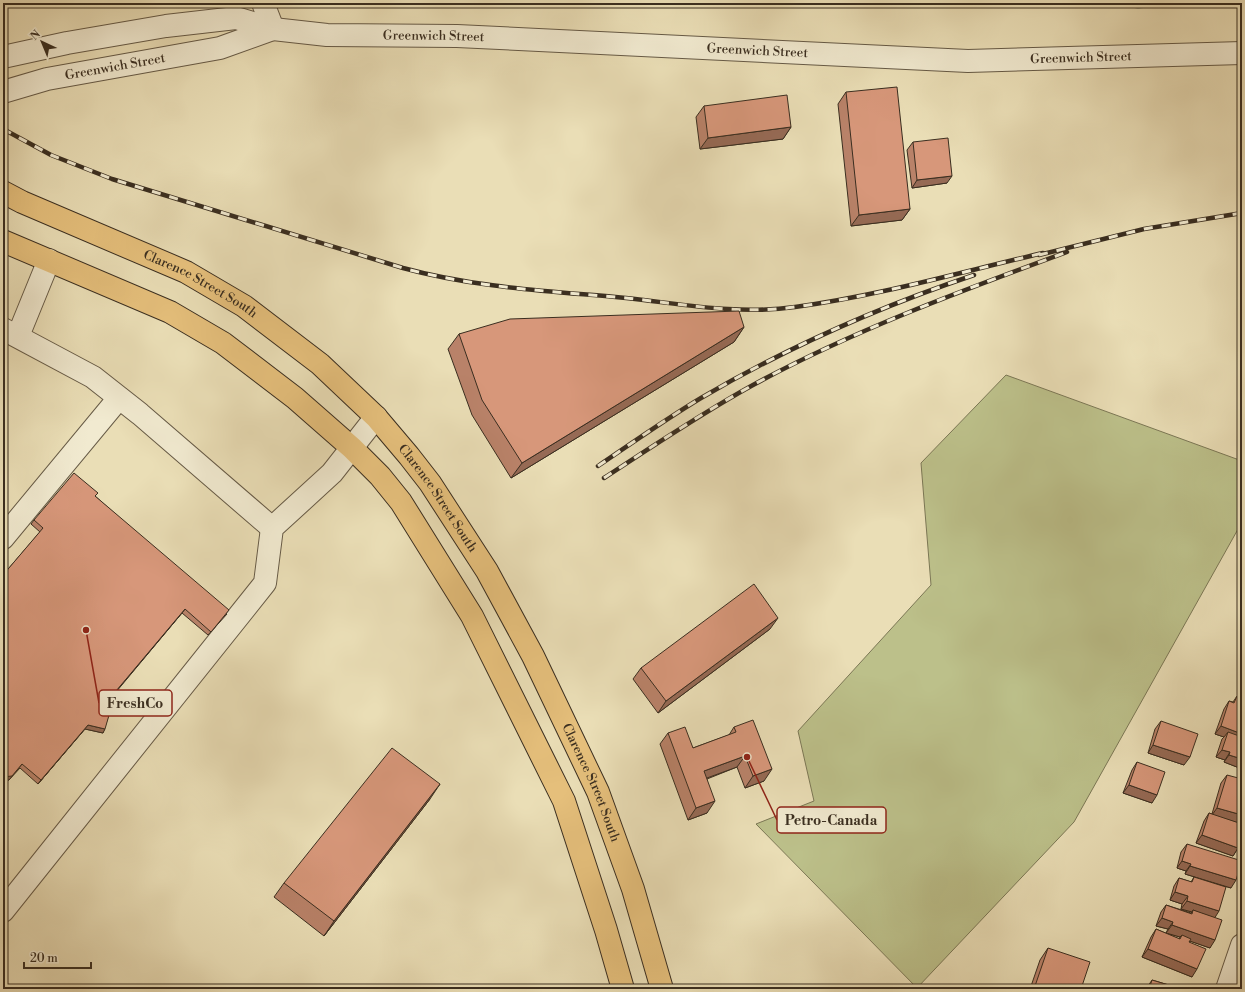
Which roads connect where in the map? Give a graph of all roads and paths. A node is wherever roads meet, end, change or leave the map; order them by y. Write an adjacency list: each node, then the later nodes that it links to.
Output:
1 (263, 3): 2 (street)
2 (273, 29): 3 (street, Greenwich Street); 4 (street, Greenwich Street); 5 (street, Greenwich Street)
3 (1242, 53)
4 (3, 57)
5 (3, 92)
6 (3, 192): 11 (main road, Clarence Street South)
7 (3, 241): 8 (main road)
8 (49, 260): 9 (street); 12 (main road)
9 (11, 333): 10 (street)
10 (119, 398): 13 (street); 14 (street)
11 (376, 417): 12 (street); 18 (main road, Clarence Street South)
12 (352, 448): 13 (street); 17 (main road)
13 (272, 528): 15 (street)
14 (3, 538)
15 (3, 911)
16 (1242, 945): 19 (street)
17 (623, 989)
18 (662, 989)
19 (1227, 989)

